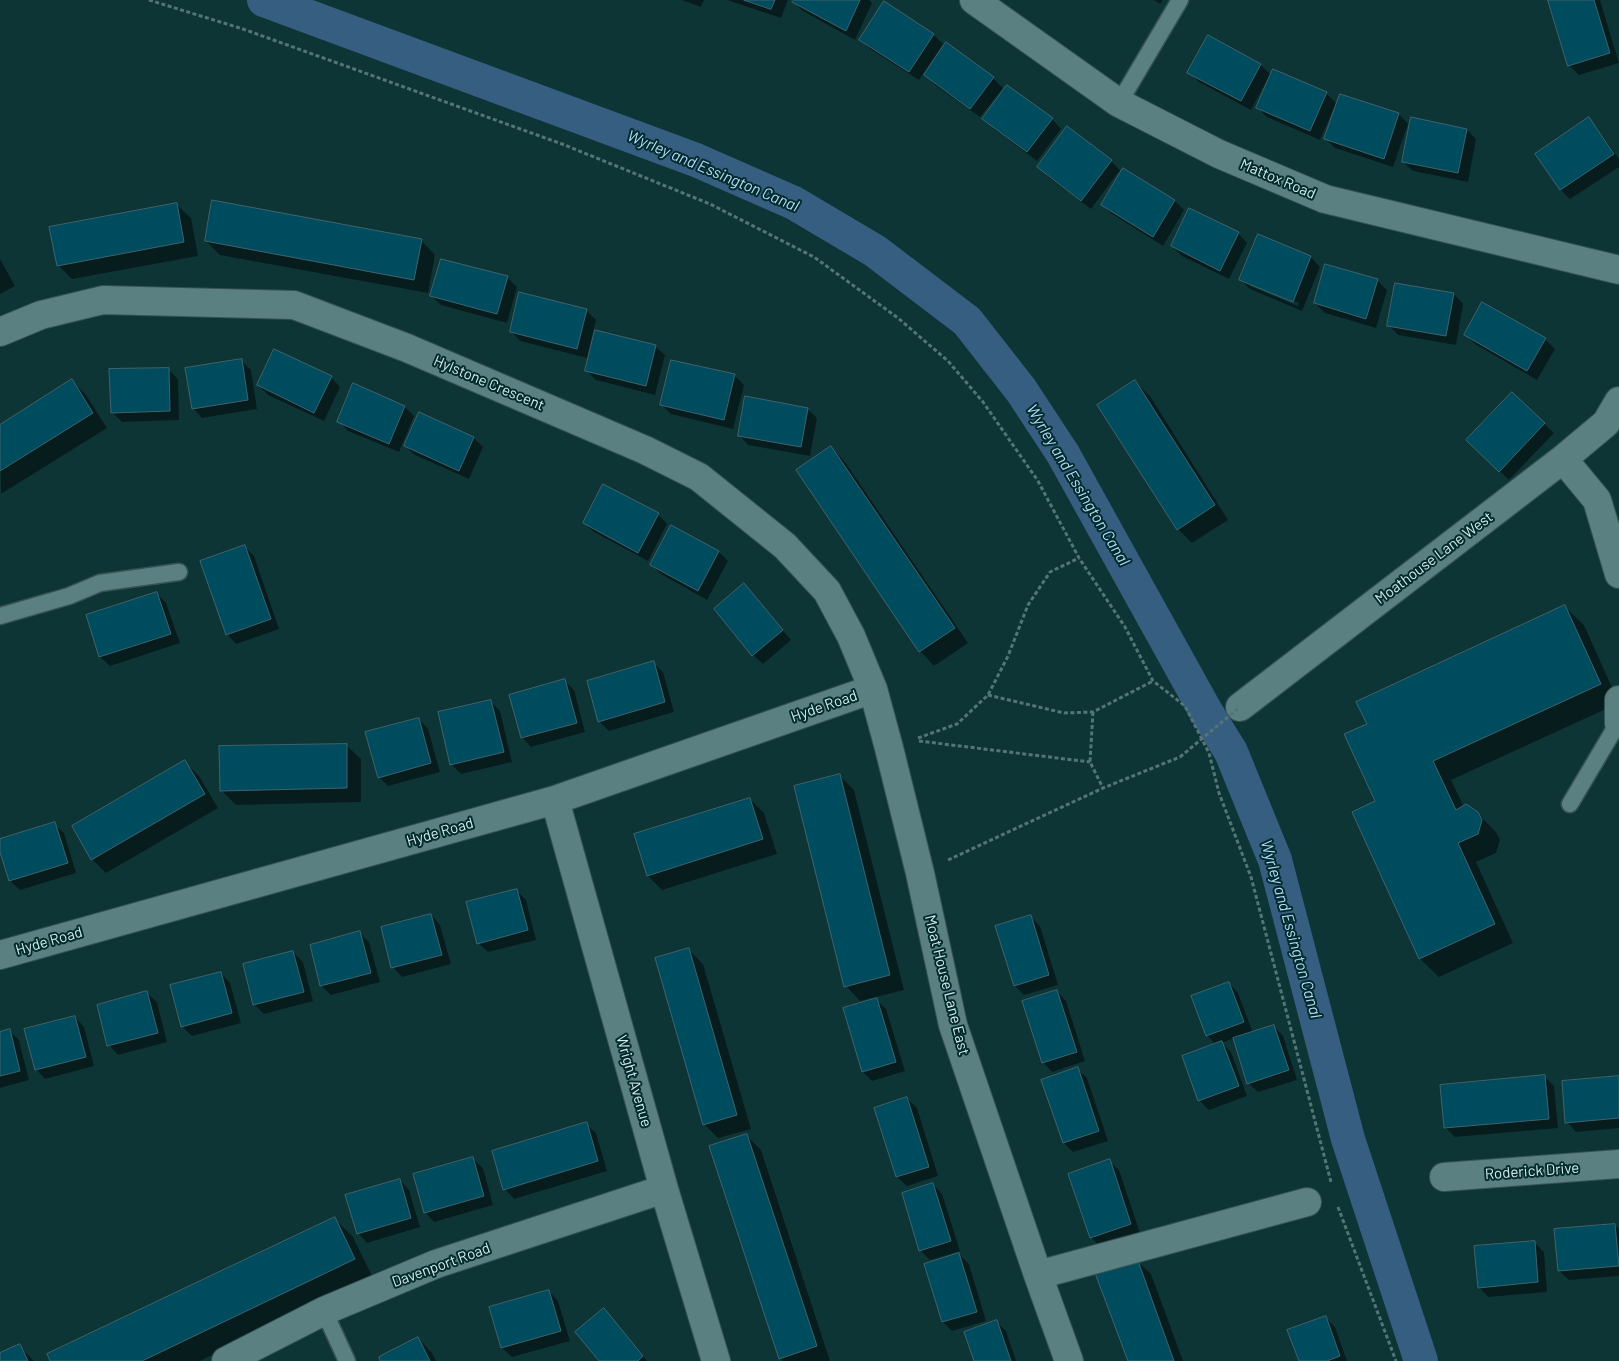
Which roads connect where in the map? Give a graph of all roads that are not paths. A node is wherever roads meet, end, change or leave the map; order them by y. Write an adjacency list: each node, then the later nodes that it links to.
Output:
1 (974, 0): 3 (street, Mattox Road)
2 (1180, 0): 3 (lane)
3 (1119, 103): 4 (street, Mattox Road)
4 (1619, 270)
5 (0, 332): 11 (street, Hylstone Crescent)
6 (1619, 401): 7 (street, Moathouse Lane West)
7 (1563, 459): 9 (street); 12 (street, Moathouse Lane West)
8 (180, 572): 10 (lane)
9 (1619, 574)
10 (0, 616)
11 (873, 689): 14 (street, Hyde Road); 21 (street, Moat House Lane East)
12 (1240, 707)
13 (1619, 715): 15 (lane)
14 (555, 800): 16 (street, Hyde Road); 19 (street, Wright Avenue)
15 (1570, 804)
16 (0, 955)
17 (1619, 1164): 18 (street, Roderick Drive)
18 (1444, 1177)
19 (664, 1189): 22 (street, Davenport Road); 25 (street, Wright Avenue)
20 (1307, 1202): 21 (street)
21 (1038, 1275): 26 (street, Moat House Lane East)
22 (324, 1312): 23 (street, Davenport Road); 24 (lane)
23 (226, 1361)
24 (347, 1361)
25 (716, 1361)
26 (1069, 1361)

